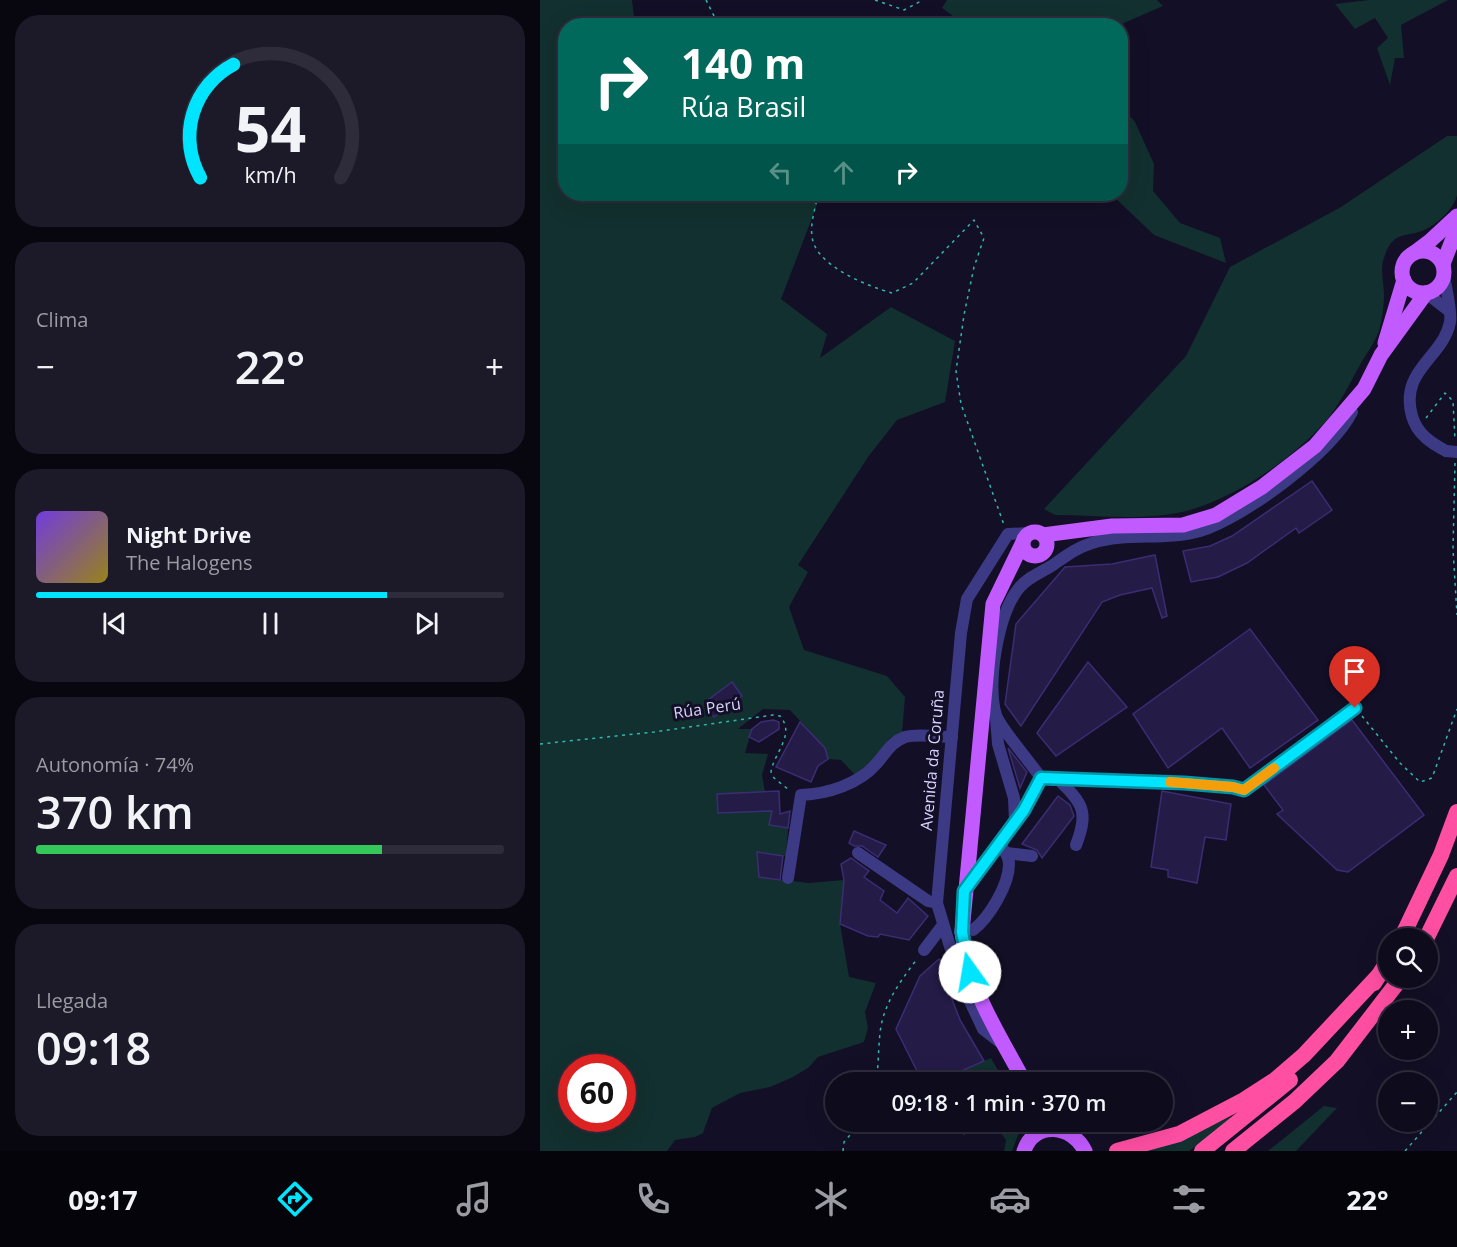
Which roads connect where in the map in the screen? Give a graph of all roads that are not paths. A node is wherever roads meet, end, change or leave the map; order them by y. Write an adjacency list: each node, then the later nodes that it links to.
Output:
1 (1457, 216): 3 (main road)
2 (1457, 228): 4 (main road)
3 (1409, 256): 4 (main road); 5 (main road)
4 (1444, 270): 6 (main road); 7 (street)
5 (1404, 280): 6 (main road); 8 (main road)
6 (1426, 293): 7 (street); 8 (main road)
7 (1448, 310): 10 (street)
8 (1381, 355): 9 (main road)
9 (1364, 389): 11 (main road); 13 (street)
10 (1453, 451)
11 (1035, 543): 12 (main road); 16 (street, Avenida da Coruña)
12 (992, 610): 13 (street); 27 (main road)
13 (992, 689): 15 (street)
14 (1355, 708): 18 (street)
15 (996, 717): 17 (street); 20 (street)
16 (952, 737): 26 (street); 28 (street, Avenida da Coruña)
17 (1041, 778): 18 (street); 20 (street)
18 (1058, 779): 21 (street)
19 (1457, 812): 30 (highway)
20 (1015, 822): 22 (street)
21 (1076, 844)
22 (1002, 848): 24 (street); 27 (street); 32 (street)
23 (858, 853): 28 (street)
24 (1032, 856)
25 (1457, 876): 31 (highway)
26 (788, 878)
27 (964, 891): 37 (main road)
28 (937, 903): 29 (street, Avenida da Coruña)
29 (943, 926): 33 (street); 37 (street, Avenida da Coruña)
30 (1406, 928)
31 (1431, 928)
32 (973, 930)
33 (924, 950)
34 (1378, 976): 44 (highway)
35 (1378, 977): 45 (highway)
36 (1393, 988): 46 (highway)
37 (1005, 1046): 38 (main road); 39 (main road)
38 (1019, 1072)
39 (1026, 1072)
40 (1044, 1132): 42 (main road)
41 (1071, 1132): 43 (main road)
42 (1028, 1145)
43 (1085, 1151)
44 (1117, 1151)
45 (1202, 1151)
46 (1233, 1151)

